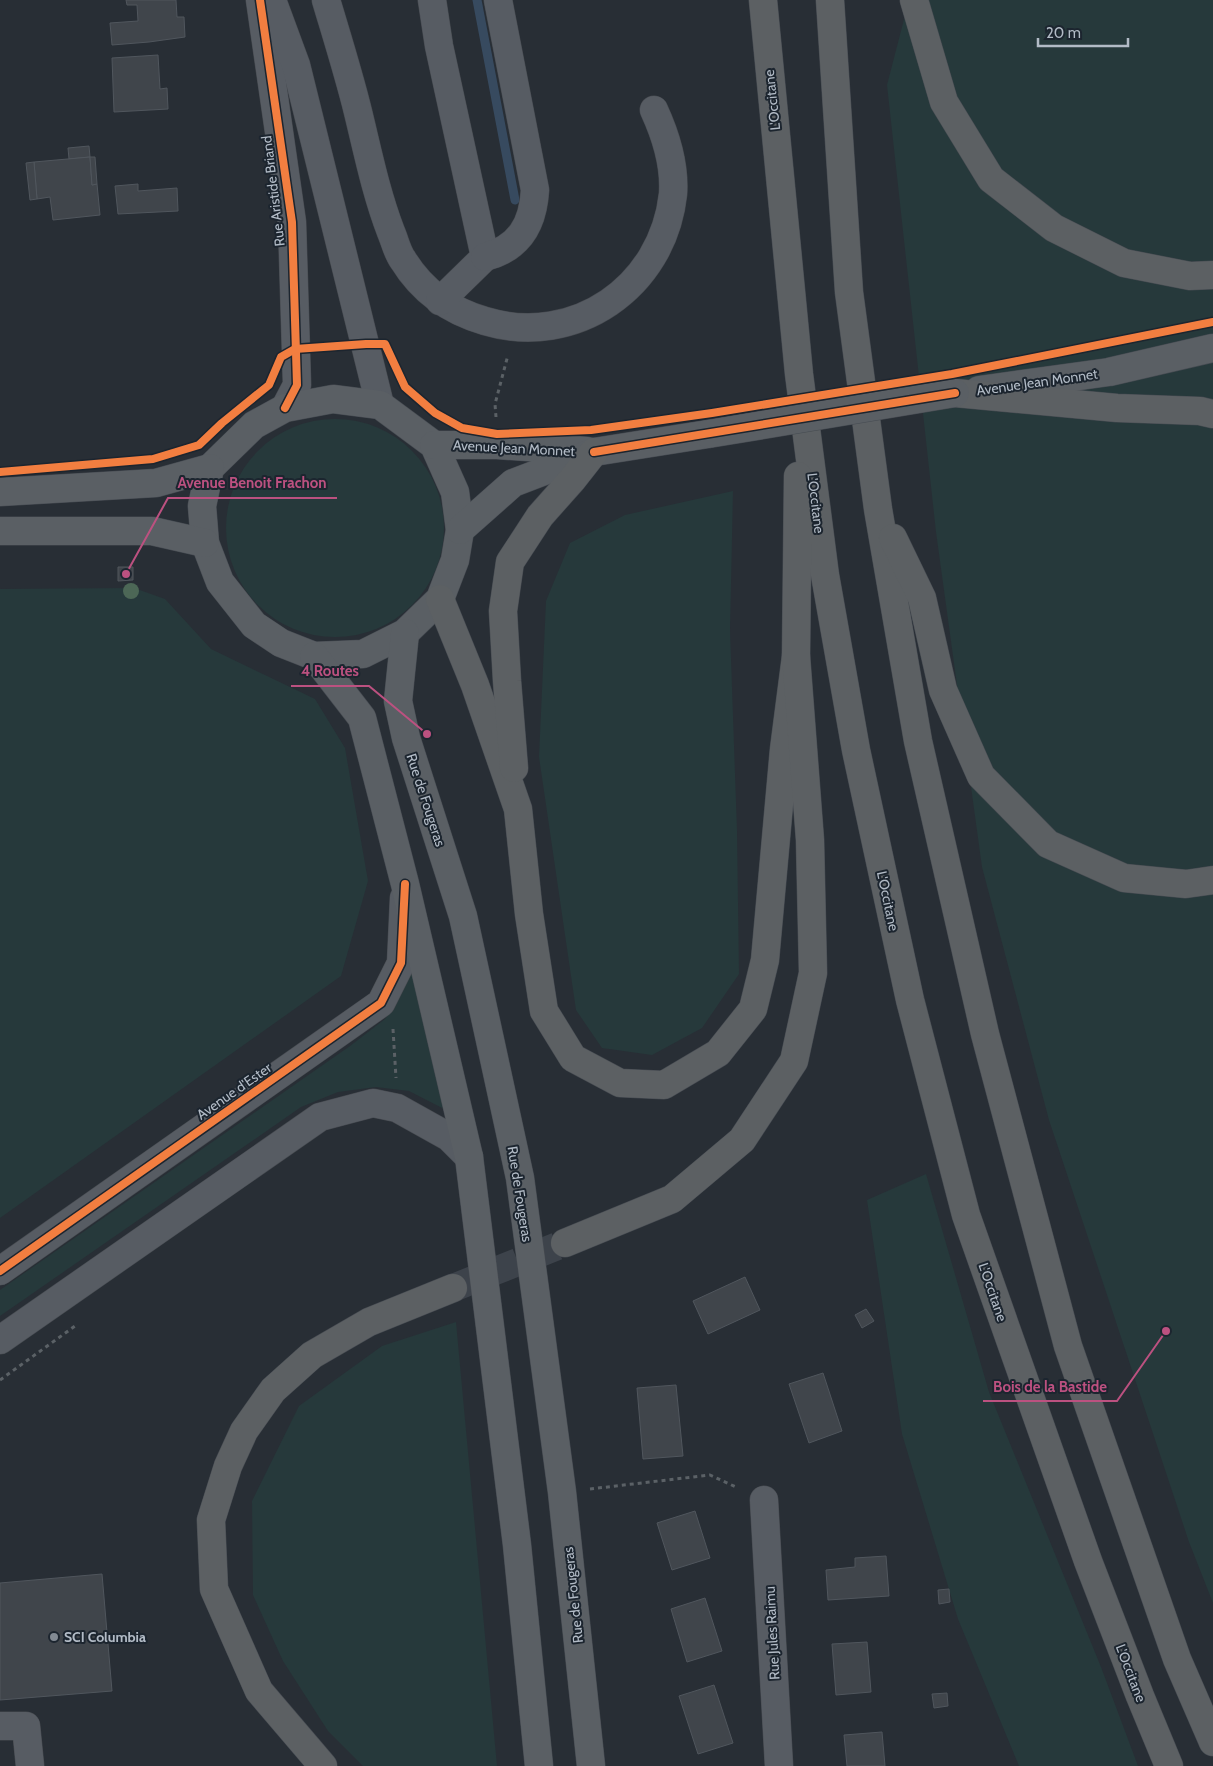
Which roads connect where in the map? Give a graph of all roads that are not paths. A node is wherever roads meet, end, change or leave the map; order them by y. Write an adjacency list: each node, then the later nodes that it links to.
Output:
1 (260, 0): 17 (street, Rue Aristide Briand)
2 (272, 0): 16 (street)
3 (326, 0): 12 (street)
4 (432, 0): 10 (street)
5 (498, 0): 10 (street)
6 (763, 0): 14 (highway, L'Occitane)
7 (830, 0): 23 (highway)
8 (914, 0): 11 (highway)
9 (654, 110): 12 (street)
10 (485, 257): 12 (street)
11 (1213, 275)
12 (440, 301)
13 (1213, 348): 15 (main road, Avenue Jean Monnet)
14 (799, 374): 30 (highway); 47 (highway, L'Occitane)
15 (955, 393): 18 (highway); 20 (main road, Avenue Jean Monnet, bridge)
16 (380, 405): 17 (main road); 19 (main road)
17 (285, 408): 21 (main road)
18 (1213, 414)
19 (434, 445): 20 (main road, Avenue Jean Monnet); 24 (main road)
20 (594, 452): 24 (main road, Avenue Jean Monnet); 31 (highway)
21 (210, 468): 22 (main road); 26 (main road)
22 (0, 492)
23 (878, 509): 32 (highway); 41 (highway)
24 (460, 530): 27 (main road)
25 (0, 531): 26 (main road)
26 (205, 543): 29 (main road)
27 (440, 599): 28 (main road); 31 (highway)
28 (405, 633): 29 (main road); 45 (main road, Rue de Fougeras)
29 (314, 656): 33 (main road)
30 (796, 656): 31 (highway); 35 (highway)
31 (518, 809)
32 (1213, 880)
33 (405, 884): 34 (main road); 36 (street, Avenue d'Ester)
34 (469, 1157): 38 (street); 44 (main road)
35 (565, 1243)
36 (0, 1271)
37 (453, 1288): 43 (highway)
38 (0, 1340)
39 (764, 1500): 46 (street, Rue Jules Raimu)
40 (13, 1726): 42 (street)
41 (1213, 1742)
42 (30, 1766)
43 (323, 1766)
44 (539, 1766)
45 (591, 1766)
46 (780, 1766)
47 (1169, 1766)

